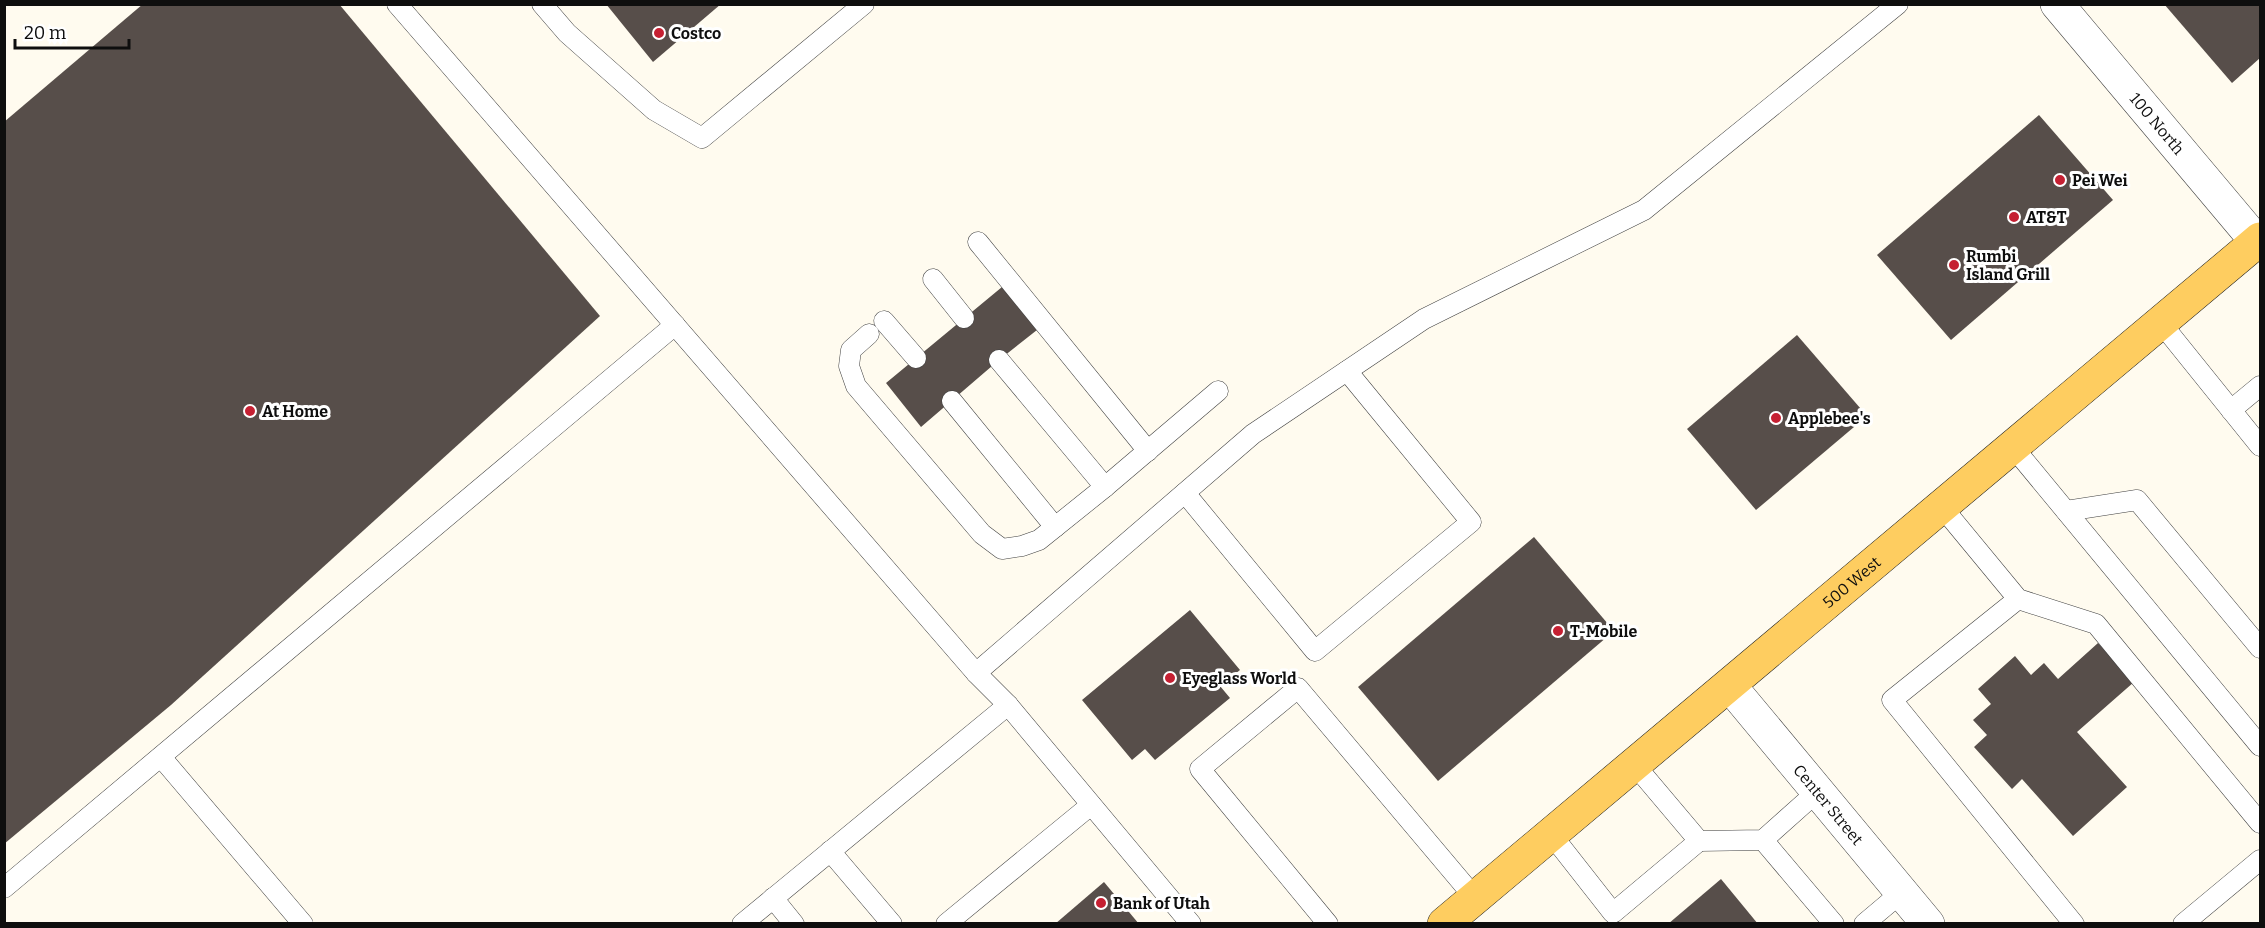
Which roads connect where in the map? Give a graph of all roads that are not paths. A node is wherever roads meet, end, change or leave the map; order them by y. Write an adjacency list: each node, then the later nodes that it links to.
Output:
1 (397, 4): 12 (lane)
2 (542, 4): 3 (lane)
3 (864, 4)
4 (1898, 4): 16 (lane)
5 (2056, 4): 7 (street, 100 North)
6 (978, 242): 23 (lane)
7 (2260, 242): 11 (main road, 500 West)
8 (933, 279): 9 (lane)
9 (964, 318)
10 (884, 321): 14 (lane)
11 (2161, 323): 20 (lane); 22 (main road, 500 West)
12 (675, 325): 31 (lane); 35 (lane)
13 (868, 334): 28 (lane)
14 (916, 358)
15 (999, 360): 24 (lane)
16 (1347, 371): 25 (lane); 25 (lane)
17 (2260, 386): 20 (lane)
18 (1218, 391): 23 (lane)
19 (952, 401): 28 (lane)
20 (2231, 410): 21 (lane)
21 (2260, 446)
22 (2013, 447): 26 (main road, 500 West); 27 (lane)
23 (1148, 451): 24 (lane)
24 (1105, 487): 28 (lane)
25 (1185, 493): 31 (lane)
26 (1942, 507): 29 (lane); 32 (main road, 500 West)
27 (2066, 511): 30 (lane); 34 (lane)
28 (1055, 527)
29 (2018, 599): 39 (lane); 61 (lane)
30 (2260, 648)
31 (976, 673): 33 (lane)
32 (1730, 686): 36 (main road, 500 West); 37 (street, Center Street)
33 (1008, 705): 38 (lane); 43 (lane)
34 (2260, 746)
35 (161, 757): 45 (lane); 50 (lane)
36 (1635, 764): 40 (main road, 500 West); 42 (lane)
37 (1818, 791): 41 (lane); 46 (street, Center Street)
38 (1091, 805): 54 (lane); 55 (lane)
39 (2260, 823)
40 (1551, 834): 48 (main road, 500 West); 49 (lane)
41 (1763, 840): 42 (lane); 58 (lane)
42 (1699, 841): 49 (lane)
43 (830, 851): 47 (lane); 53 (lane)
44 (2260, 860): 62 (lane)
45 (4, 888)
46 (1902, 892): 59 (lane); 60 (street, Center Street)
47 (773, 898): 51 (lane); 52 (lane)
48 (1475, 898): 56 (lane); 57 (main road, 500 West)
49 (1607, 918)
50 (303, 924)
51 (742, 924)
52 (794, 924)
53 (892, 924)
54 (946, 924)
55 (1191, 924)
56 (1328, 924)
57 (1444, 924)
58 (1834, 924)
59 (1864, 924)
60 (1928, 924)
61 (2074, 924)
62 (2183, 924)

